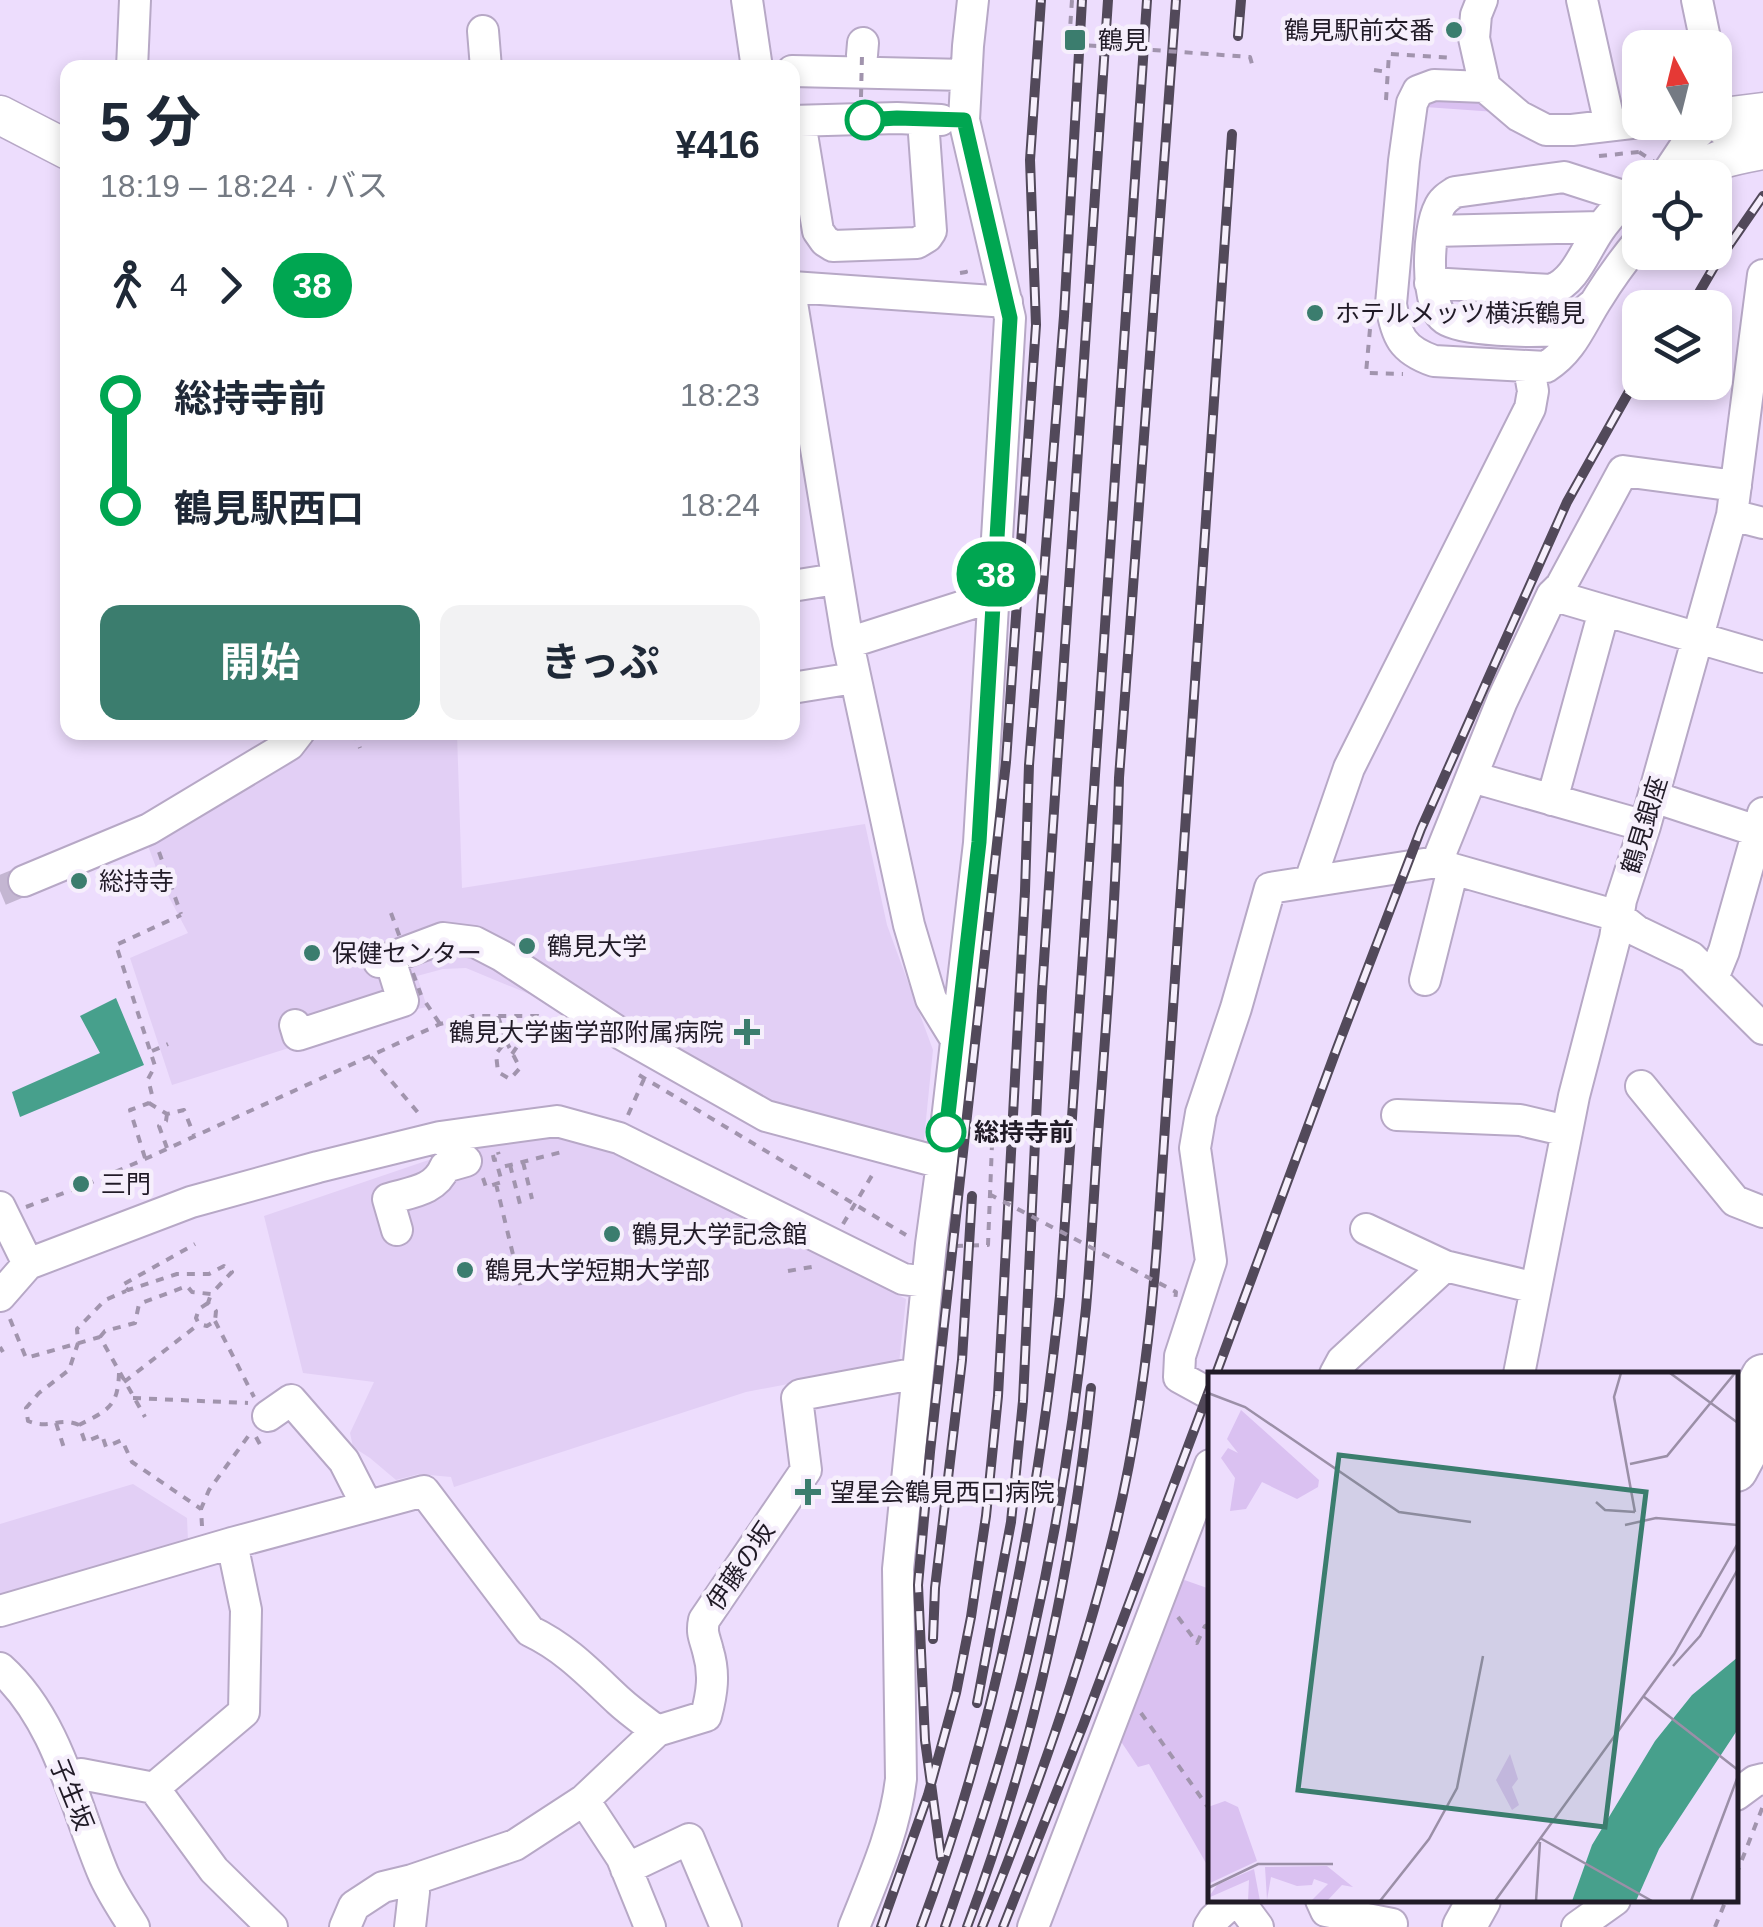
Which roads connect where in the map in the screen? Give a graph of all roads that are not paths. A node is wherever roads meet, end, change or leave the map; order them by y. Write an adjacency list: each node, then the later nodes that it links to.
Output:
1 (134, 0): 9 (street)
2 (747, 0): 11 (street)
3 (973, 0): 13 (street)
4 (1482, 0): 14 (street)
5 (1582, 0): 17 (street)
6 (1698, 0): 7 (street)
7 (1704, 30)
8 (483, 31): 10 (street)
9 (132, 60)
10 (485, 60)
11 (756, 60)
12 (800, 71): 13 (street)
13 (966, 75): 20 (street)
14 (1485, 86): 22 (street); 42 (street)
15 (1763, 112): 18 (main road)
16 (0, 115): 26 (main road)
17 (1622, 115)
18 (1732, 118)
19 (923, 120): 20 (street); 21 (street); 25 (street)
20 (964, 120): 39 (street)
21 (800, 121)
22 (1622, 124)
23 (1732, 133): 27 (main road)
24 (1692, 140): 28 (street)
25 (800, 141)
26 (60, 146)
27 (1763, 146): 29 (main road)
28 (1676, 160)
29 (1720, 160)
30 (1622, 194): 33 (street)
31 (1622, 207): 32 (street)
32 (1601, 227): 33 (street); 36 (street)
33 (1433, 231): 36 (street)
34 (1622, 262): 38 (street)
35 (1763, 275): 40 (street, 鶴見銀座)
36 (1430, 283): 38 (street)
37 (800, 288): 39 (street)
38 (1596, 301): 42 (street)
39 (1007, 302): 49 (street)
40 (1760, 316): 43 (street, 鶴見銀座)
41 (800, 353): 46 (street)
42 (1529, 368): 63 (street)
43 (1756, 391): 44 (street, 鶴見銀座)
44 (1734, 501): 45 (street); 48 (street); 51 (street, 鶴見銀座)
45 (1763, 524)
46 (836, 578): 47 (street); 52 (street)
47 (800, 585)
48 (1552, 595): 50 (street); 57 (street)
49 (995, 596): 52 (street); 69 (street)
50 (1604, 612): 51 (street); 58 (street)
51 (1698, 638): 53 (street); 59 (street, 鶴見銀座)
52 (848, 643): 54 (street)
53 (1763, 657)
54 (854, 678): 55 (street); 69 (street)
55 (800, 687)
56 (293, 740): 62 (street)
57 (1472, 777): 58 (street); 61 (street)
58 (1552, 800): 59 (street)
59 (1650, 812): 60 (street); 64 (street, 鶴見銀座)
60 (1761, 826): 65 (street)
61 (1445, 866): 63 (street); 64 (street); 66 (street)
62 (24, 882)
63 (1310, 882): 88 (street)
64 (1618, 916): 65 (street); 72 (street, 鶴見銀座)
65 (1713, 978): 68 (street)
66 (1425, 980)
67 (294, 1025): 74 (street)
68 (1763, 1029)
69 (955, 1038): 74 (street)
70 (1642, 1086): 76 (street)
71 (1397, 1115): 72 (street)
72 (1567, 1131): 82 (street, 鶴見銀座)
73 (440, 1137): 78 (street); 79 (street); 81 (street)
74 (949, 1152): 81 (street)
75 (0, 1207): 79 (street)
76 (1763, 1212)
77 (1366, 1229): 80 (street)
78 (397, 1230)
79 (28, 1264): 83 (street)
80 (1445, 1266): 82 (street); 84 (street)
81 (927, 1282): 86 (street)
82 (1536, 1288): 85 (street, 鶴見銀座)
83 (0, 1296)
84 (1336, 1372)
85 (1519, 1372)
86 (918, 1373): 98 (street, 伊藤の坂); 119 (street)
87 (1763, 1376): 90 (highway)
88 (1208, 1393)
89 (1763, 1419): 92 (highway)
90 (1738, 1423)
91 (260, 1424): 94 (street)
92 (1738, 1466)
93 (1208, 1470): 120 (street)
94 (368, 1506): 95 (street); 98 (street)
95 (218, 1548): 96 (street); 101 (street)
96 (0, 1612)
97 (0, 1668): 99 (street, 子生坂)
98 (657, 1731): 103 (street)
99 (69, 1779): 101 (street); 113 (street, 子生坂)
100 (1763, 1779): 102 (street)
101 (154, 1788): 114 (street)
102 (1738, 1794)
103 (584, 1800): 104 (street); 105 (street)
104 (626, 1868): 117 (street); 118 (street)
105 (412, 1880): 115 (street); 116 (street)
106 (1234, 1902): 121 (street)
107 (1239, 1902): 122 (street)
108 (1321, 1902): 112 (street)
109 (1478, 1902): 123 (highway)
110 (1502, 1902): 124 (highway)
111 (1612, 1902): 125 (street)
112 (1394, 1917)
113 (134, 1927)
114 (272, 1927)
115 (346, 1927)
116 (410, 1927)
117 (650, 1927)
118 (726, 1927)
119 (854, 1927)
120 (1033, 1927)
121 (1210, 1927)
122 (1258, 1927)
123 (1464, 1927)
124 (1488, 1927)
125 (1577, 1927)

